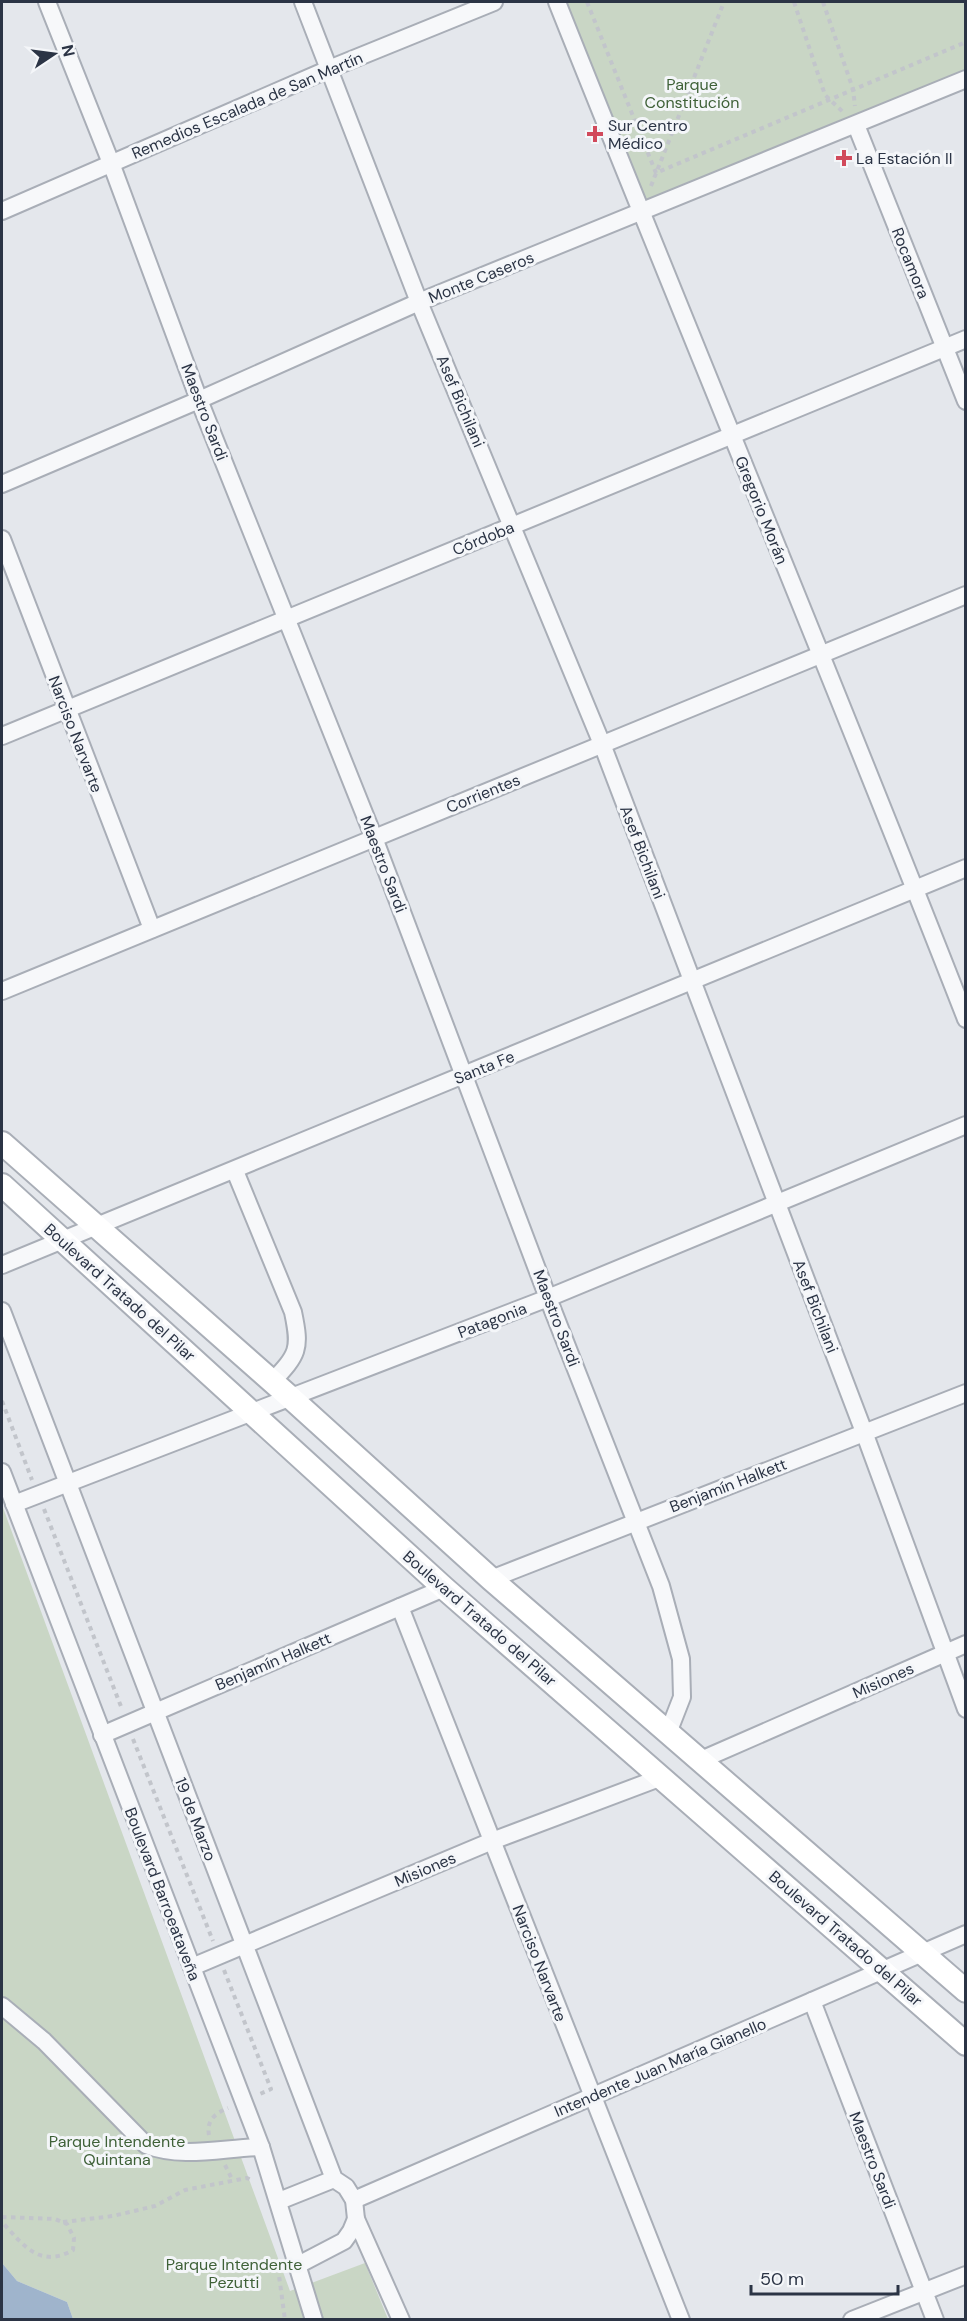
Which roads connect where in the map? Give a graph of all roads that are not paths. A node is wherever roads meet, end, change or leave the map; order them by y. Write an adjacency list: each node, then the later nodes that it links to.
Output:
1 (47, 2): 8 (street, Maestro Sardi)
2 (303, 2): 5 (street, Asef Bichilani)
3 (494, 2): 5 (street, Remedios Escalada de San Martín)
4 (557, 2): 10 (street, Gregorio Morán)
5 (329, 69): 8 (street, Remedios Escalada de San Martín); 11 (street, Asef Bichilani)
6 (966, 79): 7 (street, Monte Caseros)
7 (856, 125): 10 (street, Monte Caseros); 13 (street, Rocamora)
8 (111, 163): 9 (street, Remedios Escalada de San Martín); 14 (street, Maestro Sardi)
9 (2, 211)
10 (640, 212): 11 (street, Monte Caseros); 16 (street, Gregorio Morán)
11 (419, 302): 14 (street, Monte Caseros); 18 (street, Asef Bichilani)
12 (966, 339): 13 (street, Córdoba)
13 (944, 347): 15 (street, Rocamora); 16 (street, Córdoba)
14 (199, 400): 17 (street, Monte Caseros); 21 (street, Maestro Sardi)
15 (966, 401)
16 (731, 435): 18 (street, Córdoba); 22 (street, Gregorio Morán)
17 (2, 484)
18 (513, 525): 21 (street, Córdoba); 25 (street, Asef Bichilani)
19 (2, 539): 23 (street, Narciso Narvarte)
20 (966, 595): 22 (street, Corrientes)
21 (286, 619): 23 (street, Córdoba); 26 (street, Maestro Sardi)
22 (822, 654): 25 (street, Corrientes); 28 (street, Gregorio Morán)
23 (66, 710): 24 (street, Córdoba); 29 (street, Narciso Narvarte)
24 (2, 736)
25 (602, 744): 26 (street, Corrientes); 30 (street, Asef Bichilani)
26 (374, 838): 29 (street, Corrientes); 33 (street, Maestro Sardi)
27 (966, 868): 28 (street, Santa Fe)
28 (915, 889): 30 (street, Santa Fe); 32 (street, Gregorio Morán)
29 (152, 929): 31 (street, Corrientes)
30 (692, 981): 33 (street, Santa Fe); 38 (street, Asef Bichilani)
31 (2, 991)
32 (966, 1019)
33 (465, 1075): 36 (street, Santa Fe); 42 (street, Maestro Sardi)
34 (966, 1125): 38 (street, Patagonia)
35 (2, 1143): 39 (main road, Boulevard Tratado del Pilar)
36 (235, 1171): 39 (street, Santa Fe); 44 (street)
37 (2, 1185): 40 (main road, Boulevard Tratado del Pilar)
38 (777, 1203): 42 (street, Patagonia); 48 (street, Asef Bichilani)
39 (98, 1227): 40 (street, Santa Fe); 44 (main road, Boulevard Tratado del Pilar)
40 (64, 1240): 41 (street, Santa Fe); 47 (main road, Boulevard Tratado del Pilar)
41 (2, 1265)
42 (548, 1298): 46 (street, Patagonia); 52 (street, Maestro Sardi)
43 (2, 1311): 50 (street, 19 de Marzo)
44 (272, 1382): 46 (main road, Boulevard Tratado del Pilar)
45 (966, 1393): 48 (street, Benjamín Halkett)
46 (291, 1398): 47 (street, Patagonia); 53 (main road, Boulevard Tratado del Pilar)
47 (252, 1413): 50 (street, Patagonia); 54 (main road, Boulevard Tratado del Pilar)
48 (864, 1432): 52 (street, Benjamín Halkett); 57 (street, Asef Bichilani)
49 (2, 1472): 51 (street, Boulevard Barroeataveña)
50 (68, 1484): 51 (street, Patagonia); 59 (street, 19 de Marzo)
51 (14, 1504): 61 (street, Boulevard Barroeataveña)
52 (636, 1521): 53 (street, Benjamín Halkett); 60 (street, Maestro Sardi)
53 (491, 1579): 60 (main road, Boulevard Tratado del Pilar)
54 (444, 1588): 55 (street, Benjamín Halkett); 63 (main road, Boulevard Tratado del Pilar)
55 (400, 1607): 59 (street, Benjamín Halkett); 64 (street, Narciso Narvarte)
56 (966, 1644): 57 (street, Misiones)
57 (945, 1653): 58 (street, Asef Bichilani); 62 (street, Misiones)
58 (966, 1709)
59 (155, 1712): 61 (street, Benjamín Halkett); 66 (street, 19 de Marzo)
60 (668, 1733): 62 (main road, Boulevard Tratado del Pilar)
61 (102, 1735): 68 (street, Boulevard Barroeataveña)
62 (701, 1760): 67 (main road, Boulevard Tratado del Pilar)
63 (662, 1777): 64 (street, Misiones); 69 (main road, Boulevard Tratado del Pilar)
64 (492, 1840): 66 (street, Misiones); 74 (street, Narciso Narvarte)
65 (966, 1934): 67 (street, Intendente Juan María Gianello)
66 (244, 1945): 68 (street, Misiones); 76 (street, 19 de Marzo)
67 (922, 1953): 69 (street, Intendente Juan María Gianello); 70 (main road, Boulevard Tratado del Pilar)
68 (192, 1967): 75 (street, Boulevard Barroeataveña)
69 (882, 1970): 71 (street, Intendente Juan María Gianello); 73 (main road, Boulevard Tratado del Pilar)
70 (966, 1991)
71 (812, 2001): 74 (street, Intendente Juan María Gianello); 82 (street, Maestro Sardi)
72 (2, 2006): 75 (street)
73 (966, 2044)
74 (592, 2096): 77 (street, Intendente Juan María Gianello); 85 (street, Narciso Narvarte)
75 (261, 2146): 78 (street, Boulevard Barroeataveña)
76 (334, 2179): 77 (street, 19 de Marzo); 78 (street)
77 (354, 2200): 79 (street)
78 (279, 2201): 80 (street, Boulevard Barroeataveña)
79 (356, 2219): 80 (street); 84 (street)
80 (298, 2265): 83 (street, Boulevard Barroeataveña)
81 (966, 2275): 82 (street)
82 (924, 2291): 86 (street); 87 (street, Maestro Sardi)
83 (314, 2319)
84 (401, 2319)
85 (681, 2319)
86 (852, 2319)
87 (935, 2319)

